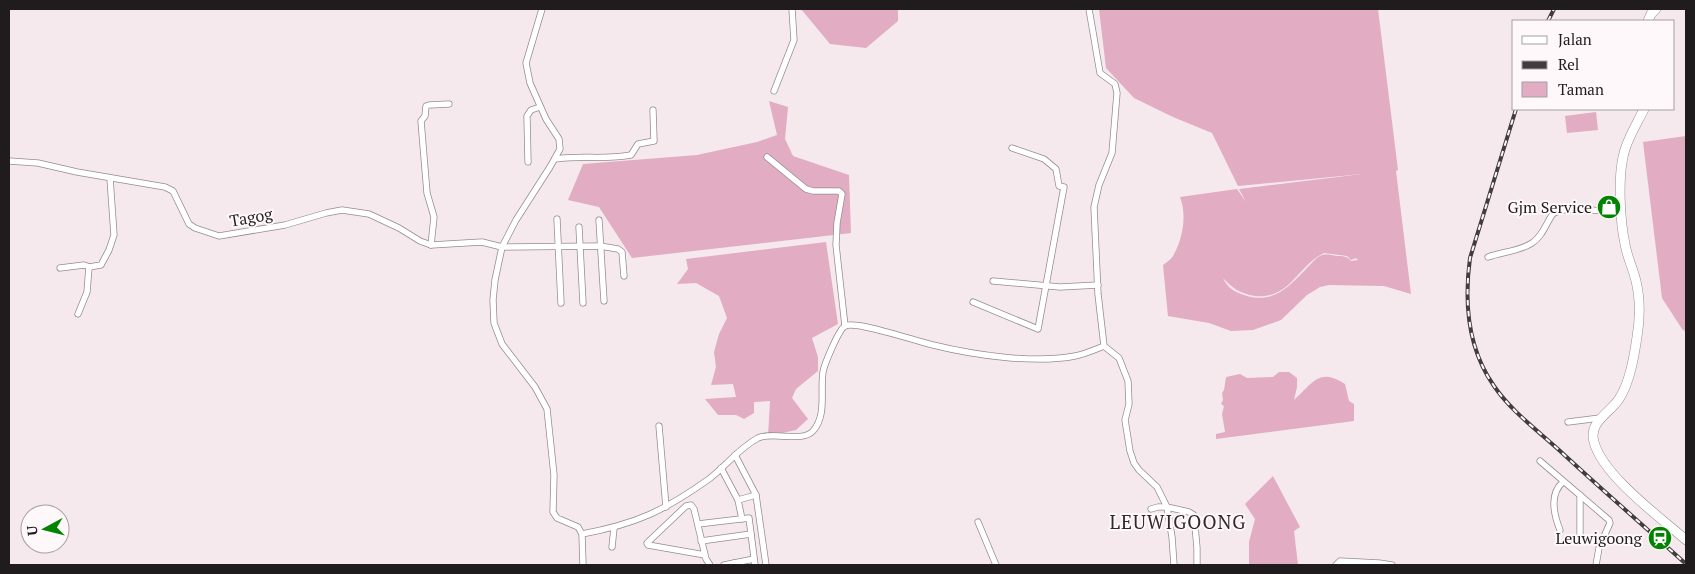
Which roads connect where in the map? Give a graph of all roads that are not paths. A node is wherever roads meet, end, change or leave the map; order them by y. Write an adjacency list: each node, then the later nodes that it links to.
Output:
1 (542, 9): 8 (street)
2 (792, 9): 6 (street)
3 (1089, 9): 31 (street)
4 (1656, 9): 5 (main road)
5 (1648, 20)
6 (774, 91)
7 (449, 104): 21 (street)
8 (540, 108): 13 (street); 15 (street)
9 (654, 110): 13 (street)
10 (1644, 110): 17 (main road)
11 (1012, 148): 32 (street)
12 (767, 157): 38 (street)
13 (555, 159): 25 (street)
14 (9, 161): 16 (street, Tagog)
15 (528, 162)
16 (110, 178): 21 (street, Tagog); 27 (street)
17 (1621, 213): 26 (street); 40 (main road)
18 (557, 219): 23 (street)
19 (599, 220): 22 (street)
20 (579, 227): 24 (street)
21 (431, 245): 25 (street)
22 (600, 246): 24 (street); 29 (street); 33 (street)
23 (559, 247): 24 (street); 25 (street); 35 (street)
24 (580, 247): 36 (street)
25 (502, 248): 58 (street)
26 (1488, 257)
27 (90, 267): 28 (street); 37 (street)
28 (60, 268)
29 (624, 276)
30 (992, 281): 32 (street)
31 (1098, 285): 32 (street); 39 (street)
32 (1046, 286): 34 (street)
33 (604, 300)
34 (973, 302)
35 (561, 303)
36 (582, 303)
37 (78, 314)
38 (845, 326): 39 (street); 43 (street)
39 (1104, 346): 51 (street)
40 (1600, 418): 41 (street); 61 (main road)
41 (1568, 422)
42 (659, 426): 50 (street)
43 (735, 455): 45 (street); 47 (street)
44 (1540, 461): 46 (street)
45 (721, 468): 49 (street); 50 (street)
46 (1564, 482): 48 (street); 57 (street)
47 (756, 495): 49 (street); 70 (street)
48 (1580, 495): 60 (street); 76 (street)
49 (738, 500): 53 (street)
50 (666, 507): 56 (street)
51 (1167, 507): 52 (street); 72 (street); 73 (street)
52 (1151, 509)
53 (742, 518): 55 (street); 59 (street)
54 (978, 522): 71 (street)
55 (698, 524): 62 (street); 64 (street)
56 (614, 528): 58 (street); 63 (street)
57 (1560, 530)
58 (582, 534): 67 (street)
59 (751, 534): 62 (street); 65 (street)
60 (1580, 536)
61 (1686, 540)
62 (701, 541): 64 (street)
63 (612, 547)
64 (704, 555): 68 (street)
65 (754, 562): 66 (street)
66 (734, 564): 69 (street)
67 (583, 565)
68 (710, 565)
69 (724, 565)
70 (766, 565)
71 (996, 565)
72 (1174, 565)
73 (1197, 565)
74 (1336, 565): 75 (street)
75 (1392, 565)
76 (1596, 565)

